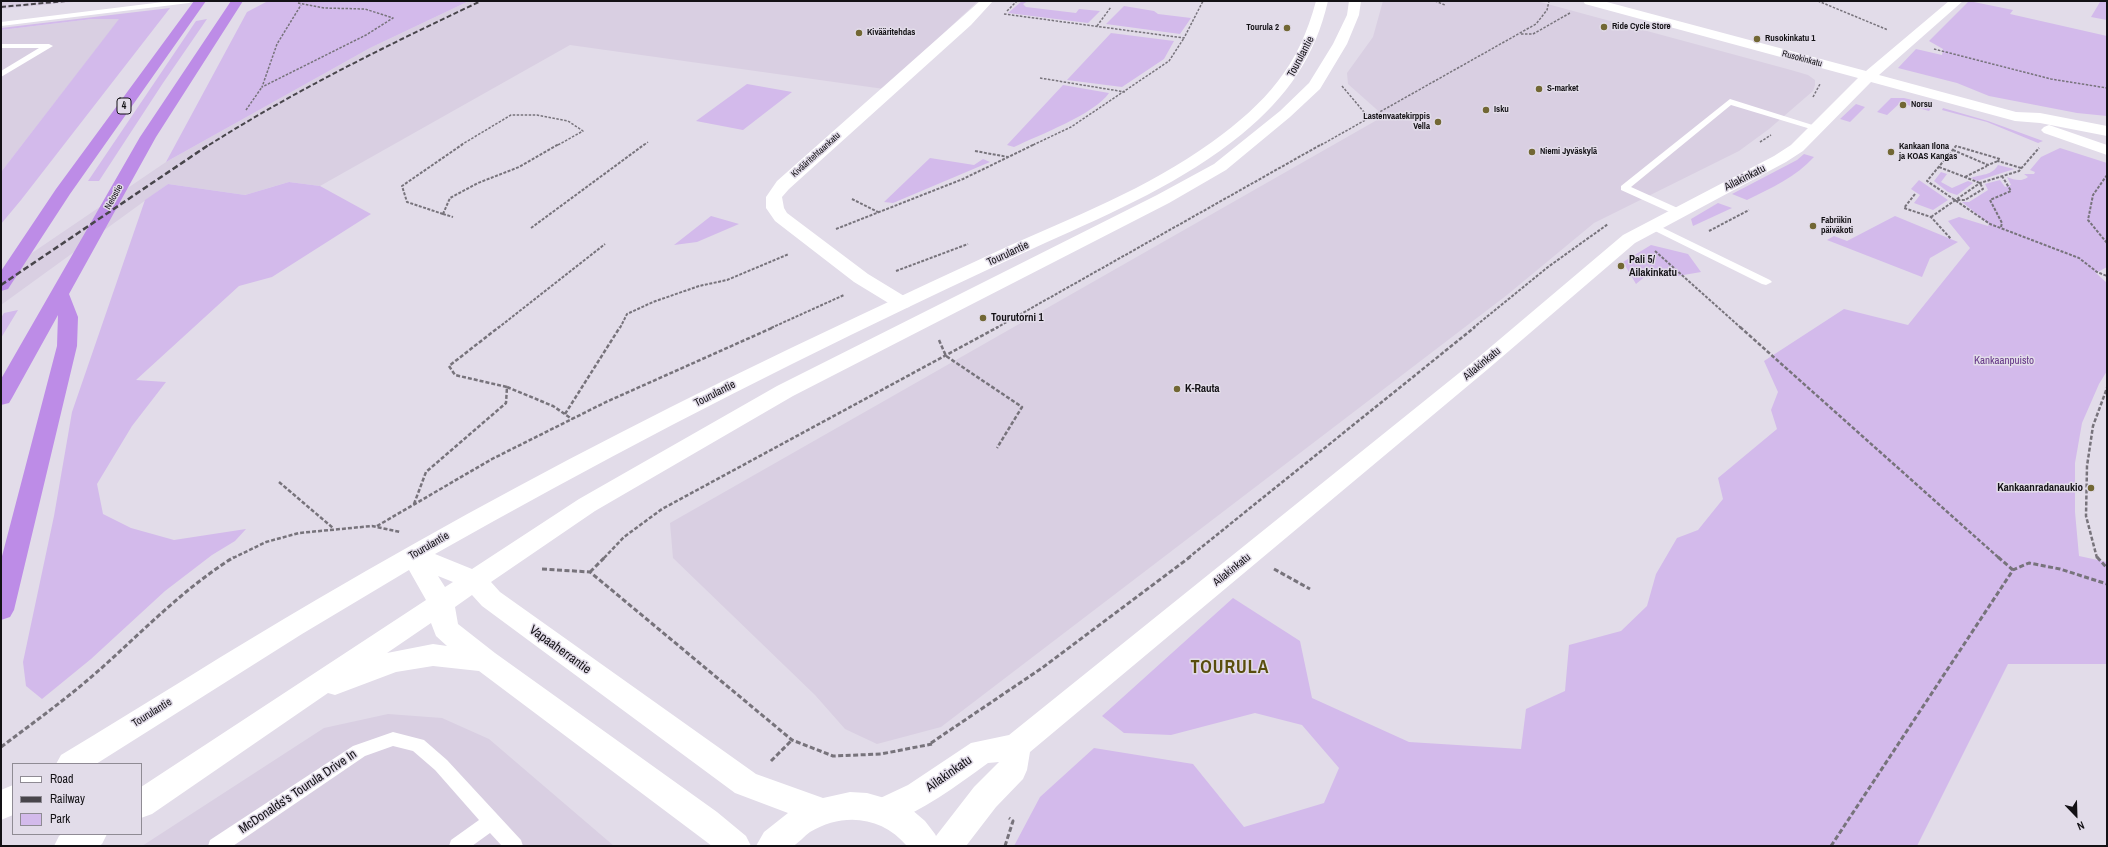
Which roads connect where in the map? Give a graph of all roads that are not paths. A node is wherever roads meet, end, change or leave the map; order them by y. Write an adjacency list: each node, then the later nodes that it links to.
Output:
1 (189, 1): 9 (lane)
2 (200, 1): 20 (highway, 4)
3 (236, 1): 21 (highway, Nelostie)
4 (987, 1): 22 (street, Kivääritehtaankatu)
5 (1322, 1): 22 (street, Tourulantie)
6 (1355, 1): 25 (street, Tourulantie)
7 (1589, 1): 12 (street, Rusokinkatu)
8 (1957, 1): 12 (street, Ailakinkatu)
9 (1, 24)
10 (1, 46): 11 (lane)
11 (1, 74)
12 (1868, 76): 13 (street, Rusokinkatu); 14 (street, Ailakinkatu)
13 (2015, 116): 15 (street, Rusokinkatu); 16 (street, Rusokinkatu)
14 (1817, 128): 17 (street, Ailakinkatu); 17 (lane)
15 (2107, 130)
16 (2107, 150)
17 (1678, 212): 18 (street, Ailakinkatu)
18 (1653, 226): 19 (lane); 30 (street, Ailakinkatu)
19 (1766, 282)
20 (1, 285)
21 (60, 295): 23 (highway, Nelostie); 27 (highway)
22 (902, 303): 24 (street, Tourulantie)
23 (1, 398)
24 (408, 544): 25 (street, Vapaaherrantie); 26 (street); 31 (street, Tourulantie)
25 (475, 581): 26 (street, Tourulantie); 35 (street, Vapaaherrantie)
26 (441, 603): 28 (street); 29 (street, Tourulantie)
27 (1, 610)
28 (485, 661): 29 (street); 43 (street)
29 (302, 696): 33 (street, Tourulantie)
30 (1016, 746): 36 (street, Ailakinkatu); 46 (street)
31 (72, 763)
32 (12, 800): 34 (street)
33 (142, 803)
34 (1, 806)
35 (821, 811): 36 (street); 44 (street)
36 (885, 811): 45 (street)
37 (491, 821): 40 (lane, McDonalds's Tourula Drive In); 41 (lane); 42 (lane, McDonalds's Tourula Drive In)
38 (89, 835): 39 (street)
39 (70, 846)
40 (217, 846)
41 (458, 846)
42 (514, 846)
43 (735, 846)
44 (772, 846)
45 (925, 846)
46 (947, 846)

